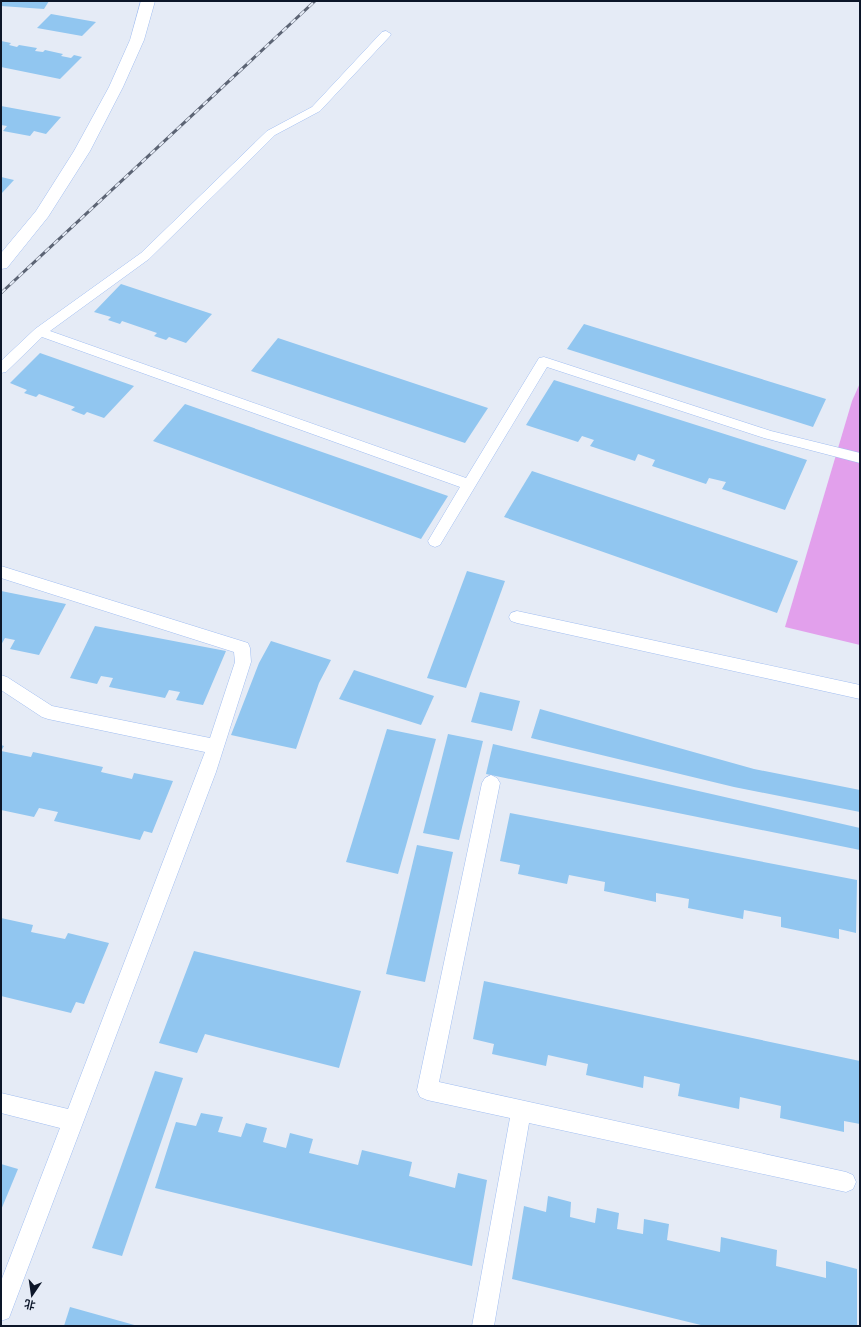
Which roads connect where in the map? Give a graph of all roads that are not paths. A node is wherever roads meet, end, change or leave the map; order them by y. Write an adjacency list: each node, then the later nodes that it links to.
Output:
1 (148, 1): 3 (street)
2 (386, 34): 4 (lane)
3 (1, 264)
4 (40, 332): 5 (lane); 7 (lane)
5 (1, 369)
6 (860, 458): 7 (lane)
7 (469, 485): 8 (lane)
8 (435, 541)
9 (1, 572): 13 (lane)
10 (517, 618): 12 (lane)
11 (1, 682): 13 (lane)
12 (860, 692)
13 (216, 747): 17 (lane)
14 (491, 783): 16 (lane)
15 (1, 1103): 17 (lane)
16 (521, 1111): 18 (lane); 20 (lane)
17 (73, 1121): 19 (lane)
18 (846, 1182)
19 (1, 1310)
20 (483, 1326)

